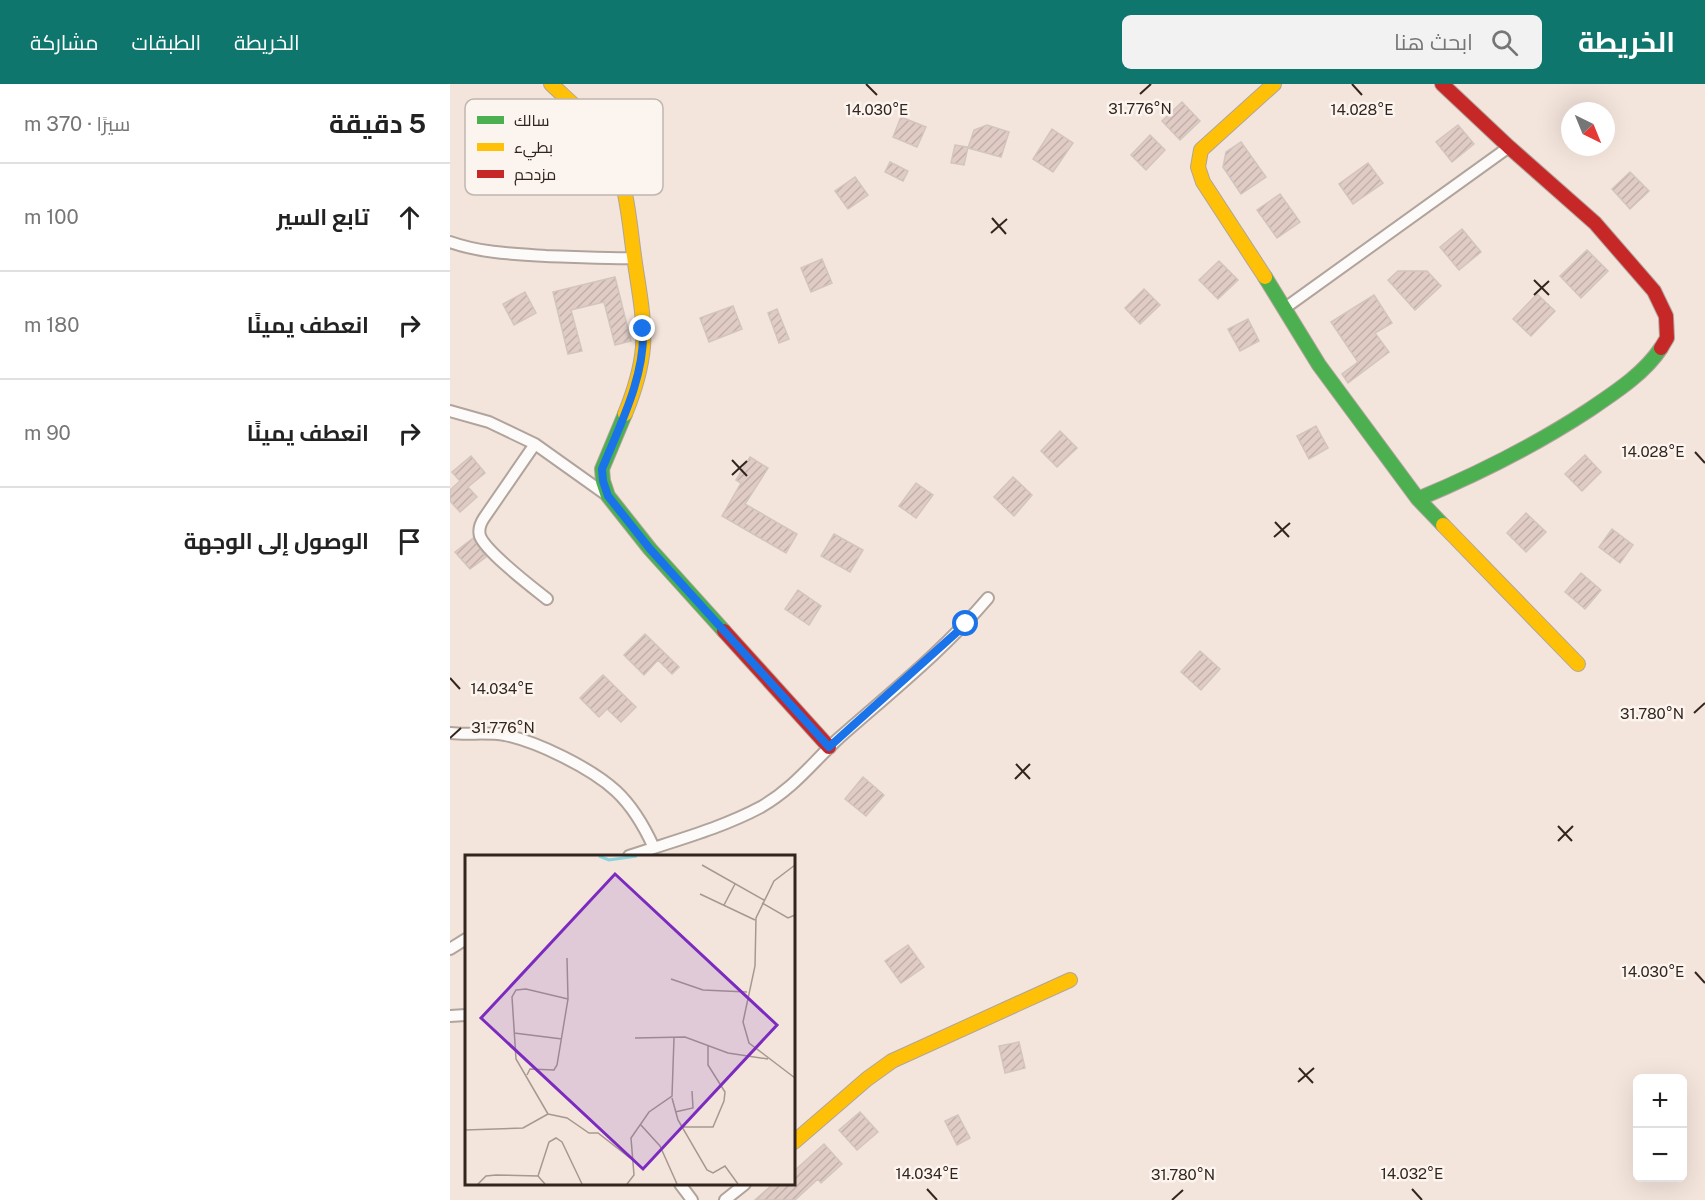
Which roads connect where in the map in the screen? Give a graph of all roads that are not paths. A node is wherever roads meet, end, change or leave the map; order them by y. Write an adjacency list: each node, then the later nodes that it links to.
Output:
1 (550, 84): 4 (street)
2 (1274, 84): 9 (street)
3 (1442, 84): 5 (street)
4 (566, 99)
5 (1509, 147): 9 (street); 15 (street)
6 (623, 195): 8 (street)
7 (450, 243): 8 (street)
8 (634, 258): 12 (street)
9 (1285, 308): 15 (street)
10 (450, 411): 11 (street)
11 (535, 444): 13 (street); 17 (street)
12 (602, 469): 13 (street); 14 (street)
13 (584, 478): 14 (street)
14 (608, 496): 20 (street)
15 (1418, 499): 18 (street)
16 (988, 598): 20 (street)
17 (547, 599)
18 (1578, 664)
19 (450, 733): 21 (street)
20 (829, 747): 21 (street)
21 (654, 848): 22 (street)
22 (632, 855)
23 (465, 940): 24 (street)
24 (450, 949)
25 (1070, 980): 28 (street)
26 (465, 1015): 27 (street)
27 (450, 1016)
28 (795, 1141)
29 (681, 1185): 31 (street)
30 (744, 1185): 32 (street)
31 (692, 1200)
32 (725, 1200)

